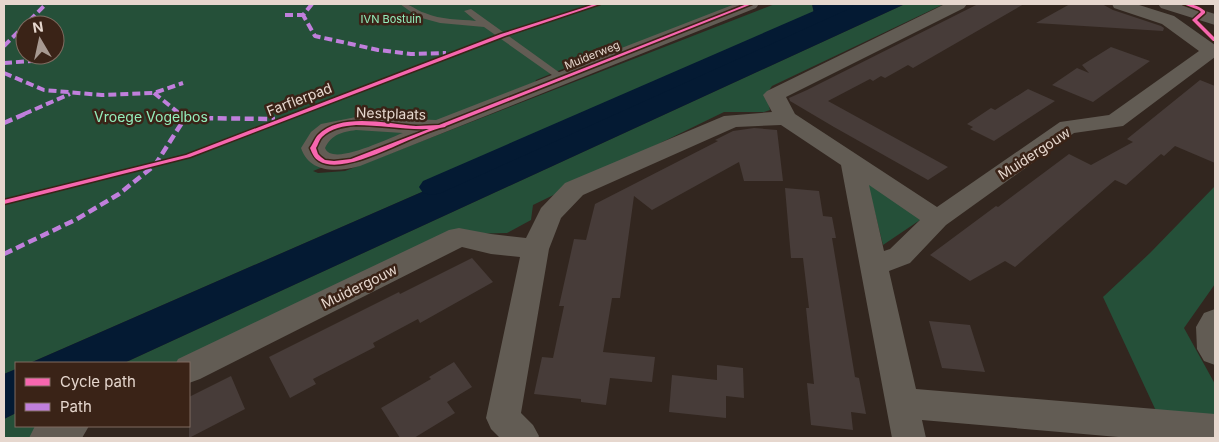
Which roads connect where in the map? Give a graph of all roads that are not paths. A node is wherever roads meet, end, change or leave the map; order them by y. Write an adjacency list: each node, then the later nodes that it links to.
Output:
1 (404, 4): 8 (lane)
2 (750, 4): 9 (street, Muiderweg)
3 (958, 4): 10 (street)
4 (1120, 4): 6 (street)
5 (468, 11): 8 (lane, Muiderweg)
6 (1172, 11): 7 (street); 13 (street, Muidergouw)
7 (1215, 20)
8 (489, 25): 9 (lane, Muiderweg)
9 (562, 78): 11 (street, Muiderweg)
10 (786, 118): 12 (street); 14 (street)
11 (443, 126)
12 (852, 164): 13 (street); 15 (street)
13 (937, 219): 15 (street, Muidergouw)
14 (535, 249): 18 (street, Muidergouw); 23 (street)
15 (873, 266): 19 (street)
16 (1215, 321): 17 (street)
17 (1215, 352)
18 (190, 369)
19 (900, 403): 21 (street); 24 (street)
20 (70, 427): 22 (street)
21 (1215, 430)
22 (46, 438)
23 (527, 438)
24 (909, 438)

